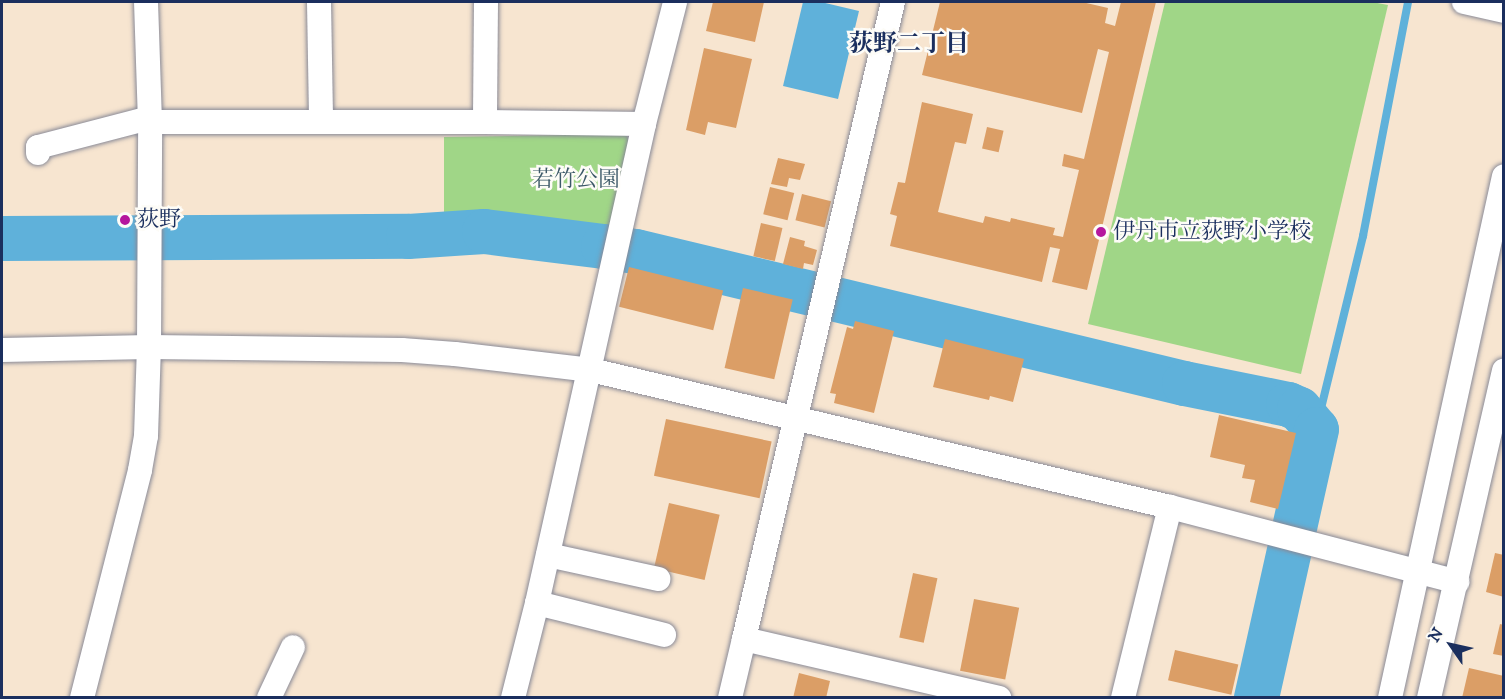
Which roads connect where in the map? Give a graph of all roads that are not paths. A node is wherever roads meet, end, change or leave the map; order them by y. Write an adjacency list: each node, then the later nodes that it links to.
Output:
1 (146, 2): 8 (street)
2 (319, 2): 9 (street)
3 (486, 2): 10 (street)
4 (675, 2): 11 (street)
5 (893, 2): 18 (street)
6 (1464, 2): 7 (street)
7 (1503, 11)
8 (150, 120): 9 (street); 12 (street); 14 (street)
9 (321, 121): 10 (street)
10 (485, 122): 11 (street)
11 (644, 124): 16 (street)
12 (38, 153)
13 (1503, 176): 21 (street)
14 (149, 347): 15 (street); 16 (street); 28 (street)
15 (2, 350)
16 (591, 370): 18 (street); 20 (street)
17 (1503, 370): 23 (street)
18 (798, 419): 19 (street); 26 (street)
19 (1170, 507): 21 (street); 33 (street)
20 (548, 555): 22 (street); 24 (street)
21 (1418, 572): 23 (street); 34 (street)
22 (658, 579)
23 (1457, 582): 35 (street)
24 (537, 603): 25 (street); 30 (street)
25 (663, 635)
26 (744, 639): 31 (street); 32 (street)
27 (293, 647): 29 (street)
28 (82, 698)
29 (269, 698)
30 (513, 698)
31 (730, 698)
32 (999, 698)
33 (1123, 698)
34 (1390, 698)
35 (1429, 698)

